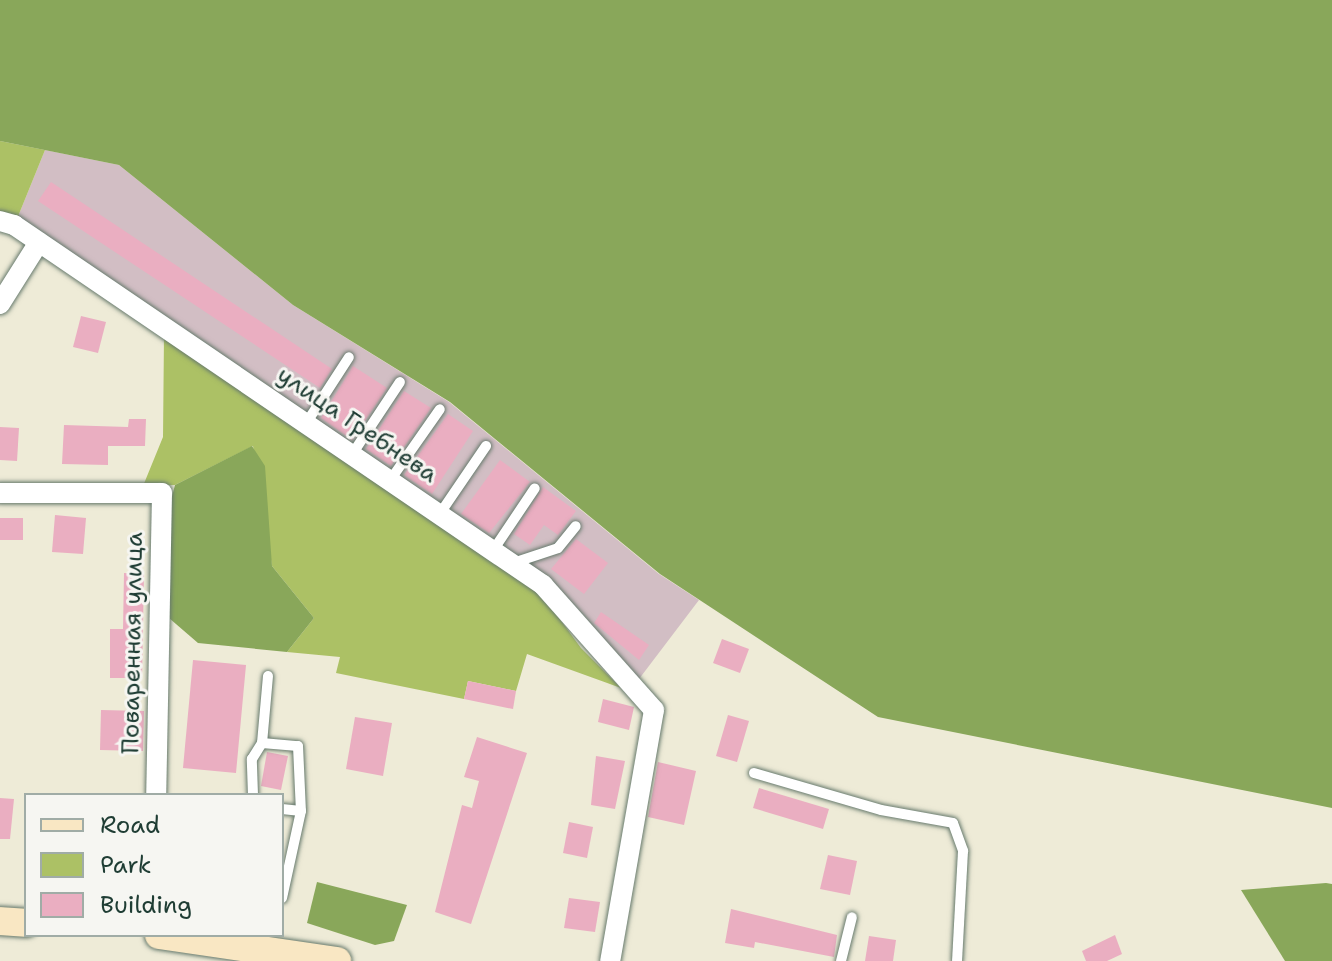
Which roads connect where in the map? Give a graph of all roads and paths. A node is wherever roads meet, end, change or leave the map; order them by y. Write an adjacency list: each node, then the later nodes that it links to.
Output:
1 (0, 221): 2 (street, улица Гребнева)
2 (39, 242): 3 (street); 7 (street, улица Гребнева)
3 (0, 304)
4 (349, 357): 7 (lane)
5 (400, 382): 9 (lane)
6 (440, 409): 10 (lane)
7 (307, 422): 9 (street, улица Гребнева)
8 (486, 446): 13 (lane)
9 (353, 453): 10 (street, улица Гребнева)
10 (391, 479): 13 (street, улица Гребнева)
11 (535, 488): 15 (lane)
12 (0, 493): 20 (street, Поваренная улица)
13 (441, 512): 15 (street, улица Гребнева)
14 (576, 526): 16 (lane)
15 (494, 549): 16 (street, улица Гребнева)
16 (513, 563): 31 (street, улица Гребнева)
17 (268, 676): 18 (lane)
18 (262, 743): 21 (lane); 23 (lane)
19 (754, 773): 33 (lane)
20 (156, 793)
21 (253, 793)
22 (284, 809): 23 (lane)
23 (301, 811): 24 (lane)
24 (284, 889)
25 (852, 917): 32 (lane)
26 (0, 921): 27 (main road)
27 (24, 923)
28 (191, 937): 29 (main road)
29 (272, 942): 30 (main road)
30 (337, 961)
31 (610, 961)
32 (841, 961)
33 (957, 961)

